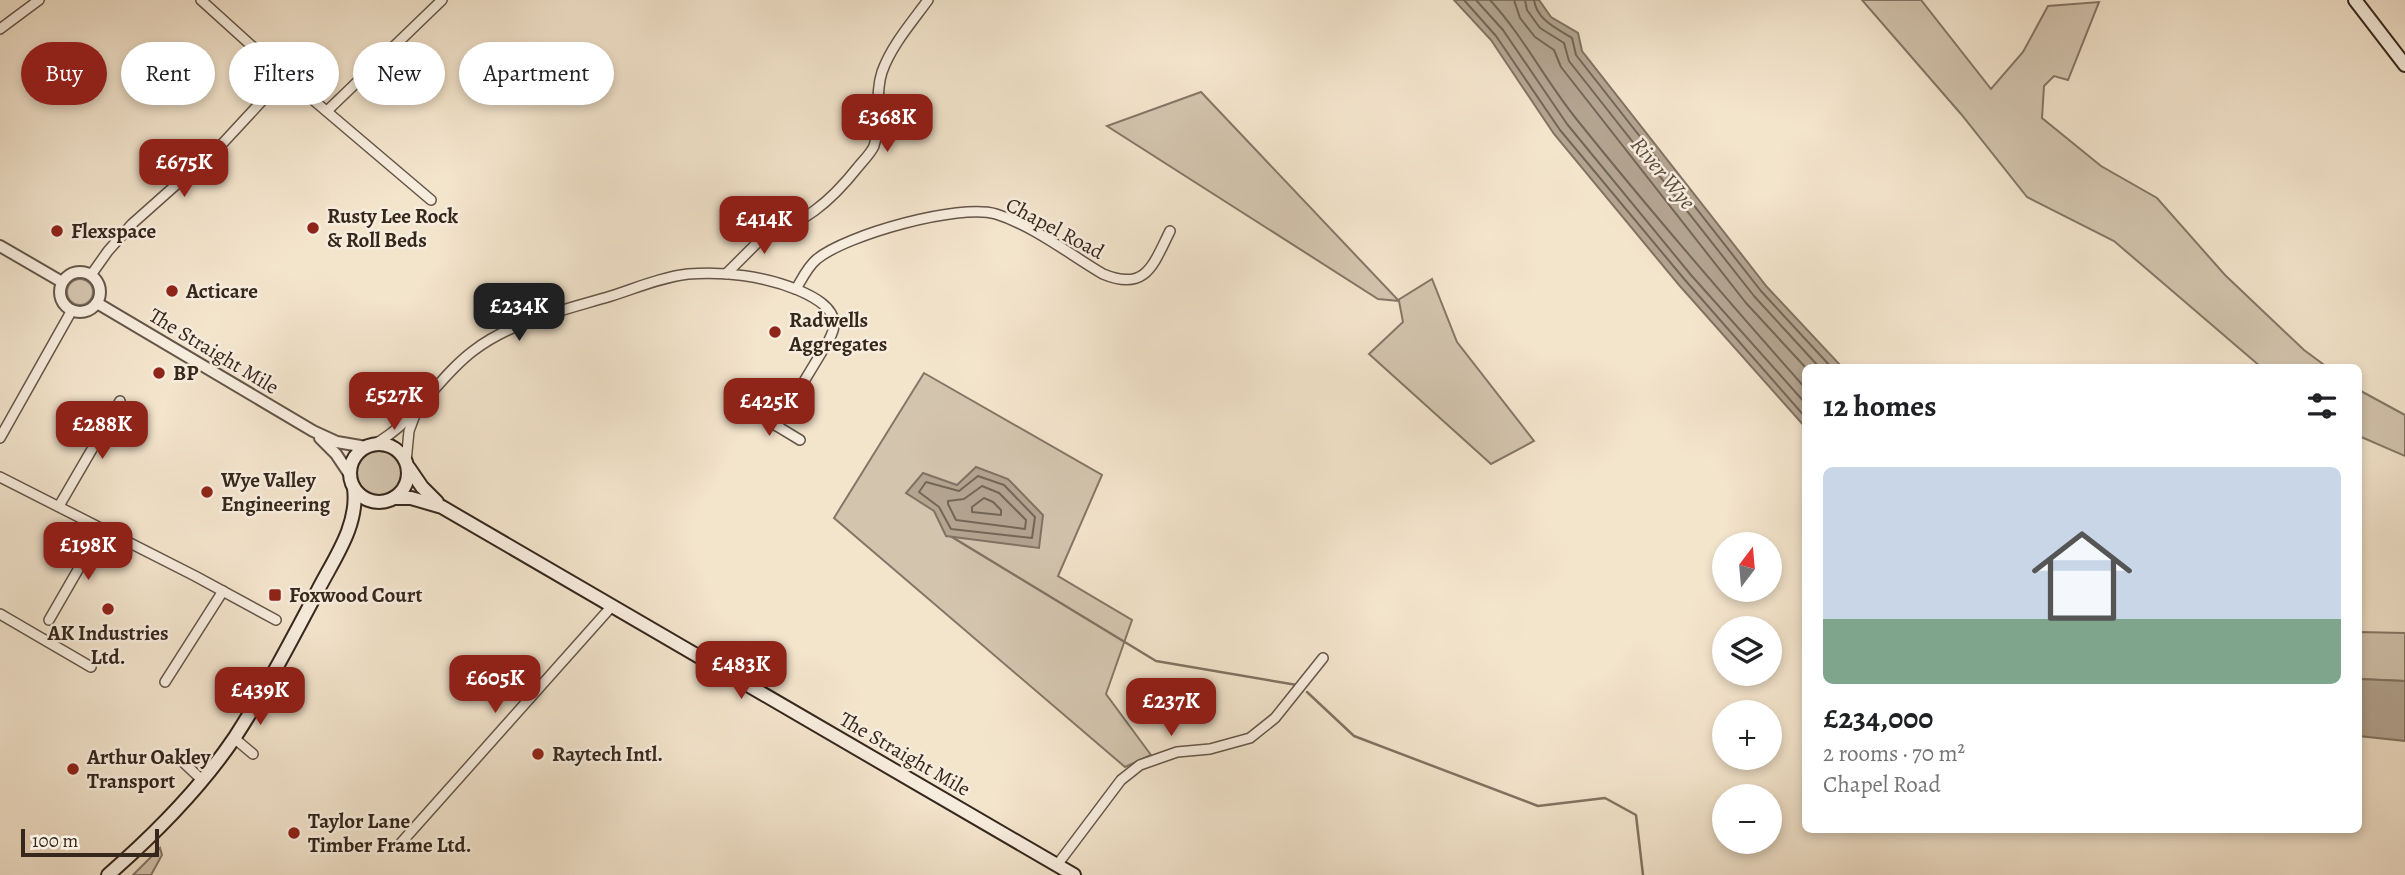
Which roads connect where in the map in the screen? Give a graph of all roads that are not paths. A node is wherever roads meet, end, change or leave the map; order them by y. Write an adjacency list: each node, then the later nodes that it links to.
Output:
1 (39, 0): 6 (street)
2 (201, 0): 7 (street)
3 (442, 0): 11 (street)
4 (928, 0): 15 (street)
5 (2355, 0): 8 (main road)
6 (0, 29)
7 (247, 42)
8 (2405, 65)
9 (258, 105): 18 (street)
10 (320, 105): 11 (street)
11 (327, 111): 12 (street)
12 (431, 200)
13 (766, 220): 15 (street)
14 (1170, 231): 20 (street, Chapel Road)
15 (761, 239): 17 (street)
16 (0, 246): 19 (street)
17 (726, 274): 20 (street); 24 (street)
18 (91, 275): 19 (street); 21 (street)
19 (62, 282): 22 (street)
20 (796, 289): 26 (street)
21 (97, 303): 22 (street); 27 (street, The Straight Mile)
22 (72, 310): 28 (street)
23 (120, 401): 37 (street)
24 (417, 410): 30 (street); 31 (street)
25 (752, 411): 26 (street)
26 (777, 426): 29 (street)
27 (313, 432): 30 (street, The Straight Mile); 32 (street, The Straight Mile)
28 (0, 438)
29 (800, 440)
30 (369, 446): 31 (main road); 32 (main road)
31 (407, 464): 35 (main road); 38 (main road, The Straight Mile)
32 (350, 475): 34 (main road)
33 (0, 477): 37 (street)
34 (354, 488): 36 (main road); 40 (main road)
35 (394, 498): 36 (main road); 38 (main road, The Straight Mile)
36 (379, 502): 40 (main road)
37 (59, 506): 39 (street)
38 (442, 508): 42 (main road, The Straight Mile)
39 (102, 528): 41 (street); 44 (street)
40 (348, 532): 49 (main road)
41 (223, 591): 45 (street); 48 (street)
42 (612, 606): 53 (street); 54 (main road, The Straight Mile)
43 (0, 614): 47 (street)
44 (49, 620)
45 (276, 620)
46 (1323, 658): 54 (street)
47 (91, 667)
48 (165, 682)
49 (234, 738): 50 (street); 52 (main road)
50 (253, 754)
51 (185, 764): 52 (street)
52 (202, 779): 55 (main road)
53 (400, 844)
54 (1057, 865): 56 (main road, The Straight Mile)
55 (108, 875)
56 (1074, 875)

